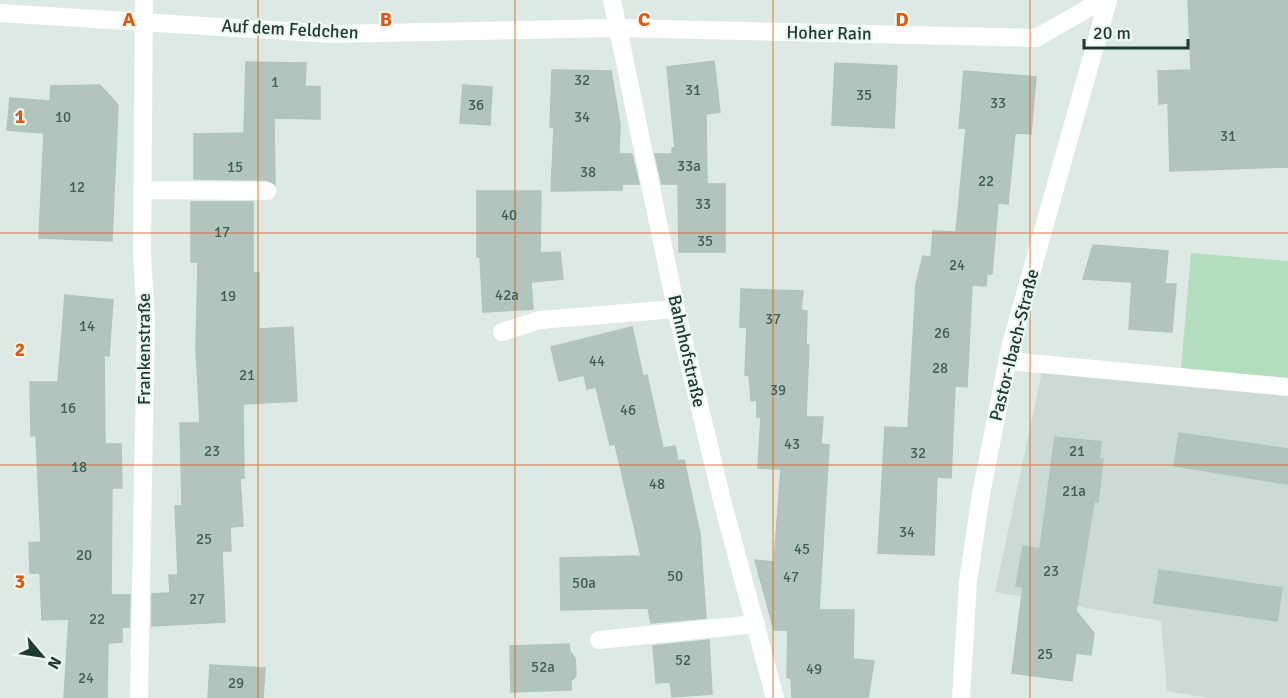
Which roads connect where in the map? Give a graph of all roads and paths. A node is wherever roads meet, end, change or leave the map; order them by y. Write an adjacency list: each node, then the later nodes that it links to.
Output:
1 (144, 0): 5 (street, Frankenstraße)
2 (612, 0): 6 (street, Bahnhofstraße)
3 (1105, 0): 6 (street, Hoher Rain); 11 (street, Pastor-Ibach-Straße)
4 (0, 13): 5 (street, Auf dem Feldchen)
5 (143, 20): 6 (street, Auf dem Feldchen); 7 (street, Frankenstraße)
6 (616, 28): 9 (street, Bahnhofstraße)
7 (143, 190): 8 (street); 15 (street, Frankenstraße)
8 (267, 191)
9 (676, 309): 10 (street); 13 (street, Bahnhofstraße)
10 (502, 332)
11 (1008, 361): 12 (street); 17 (street, Pastor-Ibach-Straße)
12 (1288, 387)
13 (756, 624): 14 (street); 16 (street, Bahnhofstraße)
14 (599, 640)
15 (139, 698)
16 (770, 698)
17 (961, 698)

